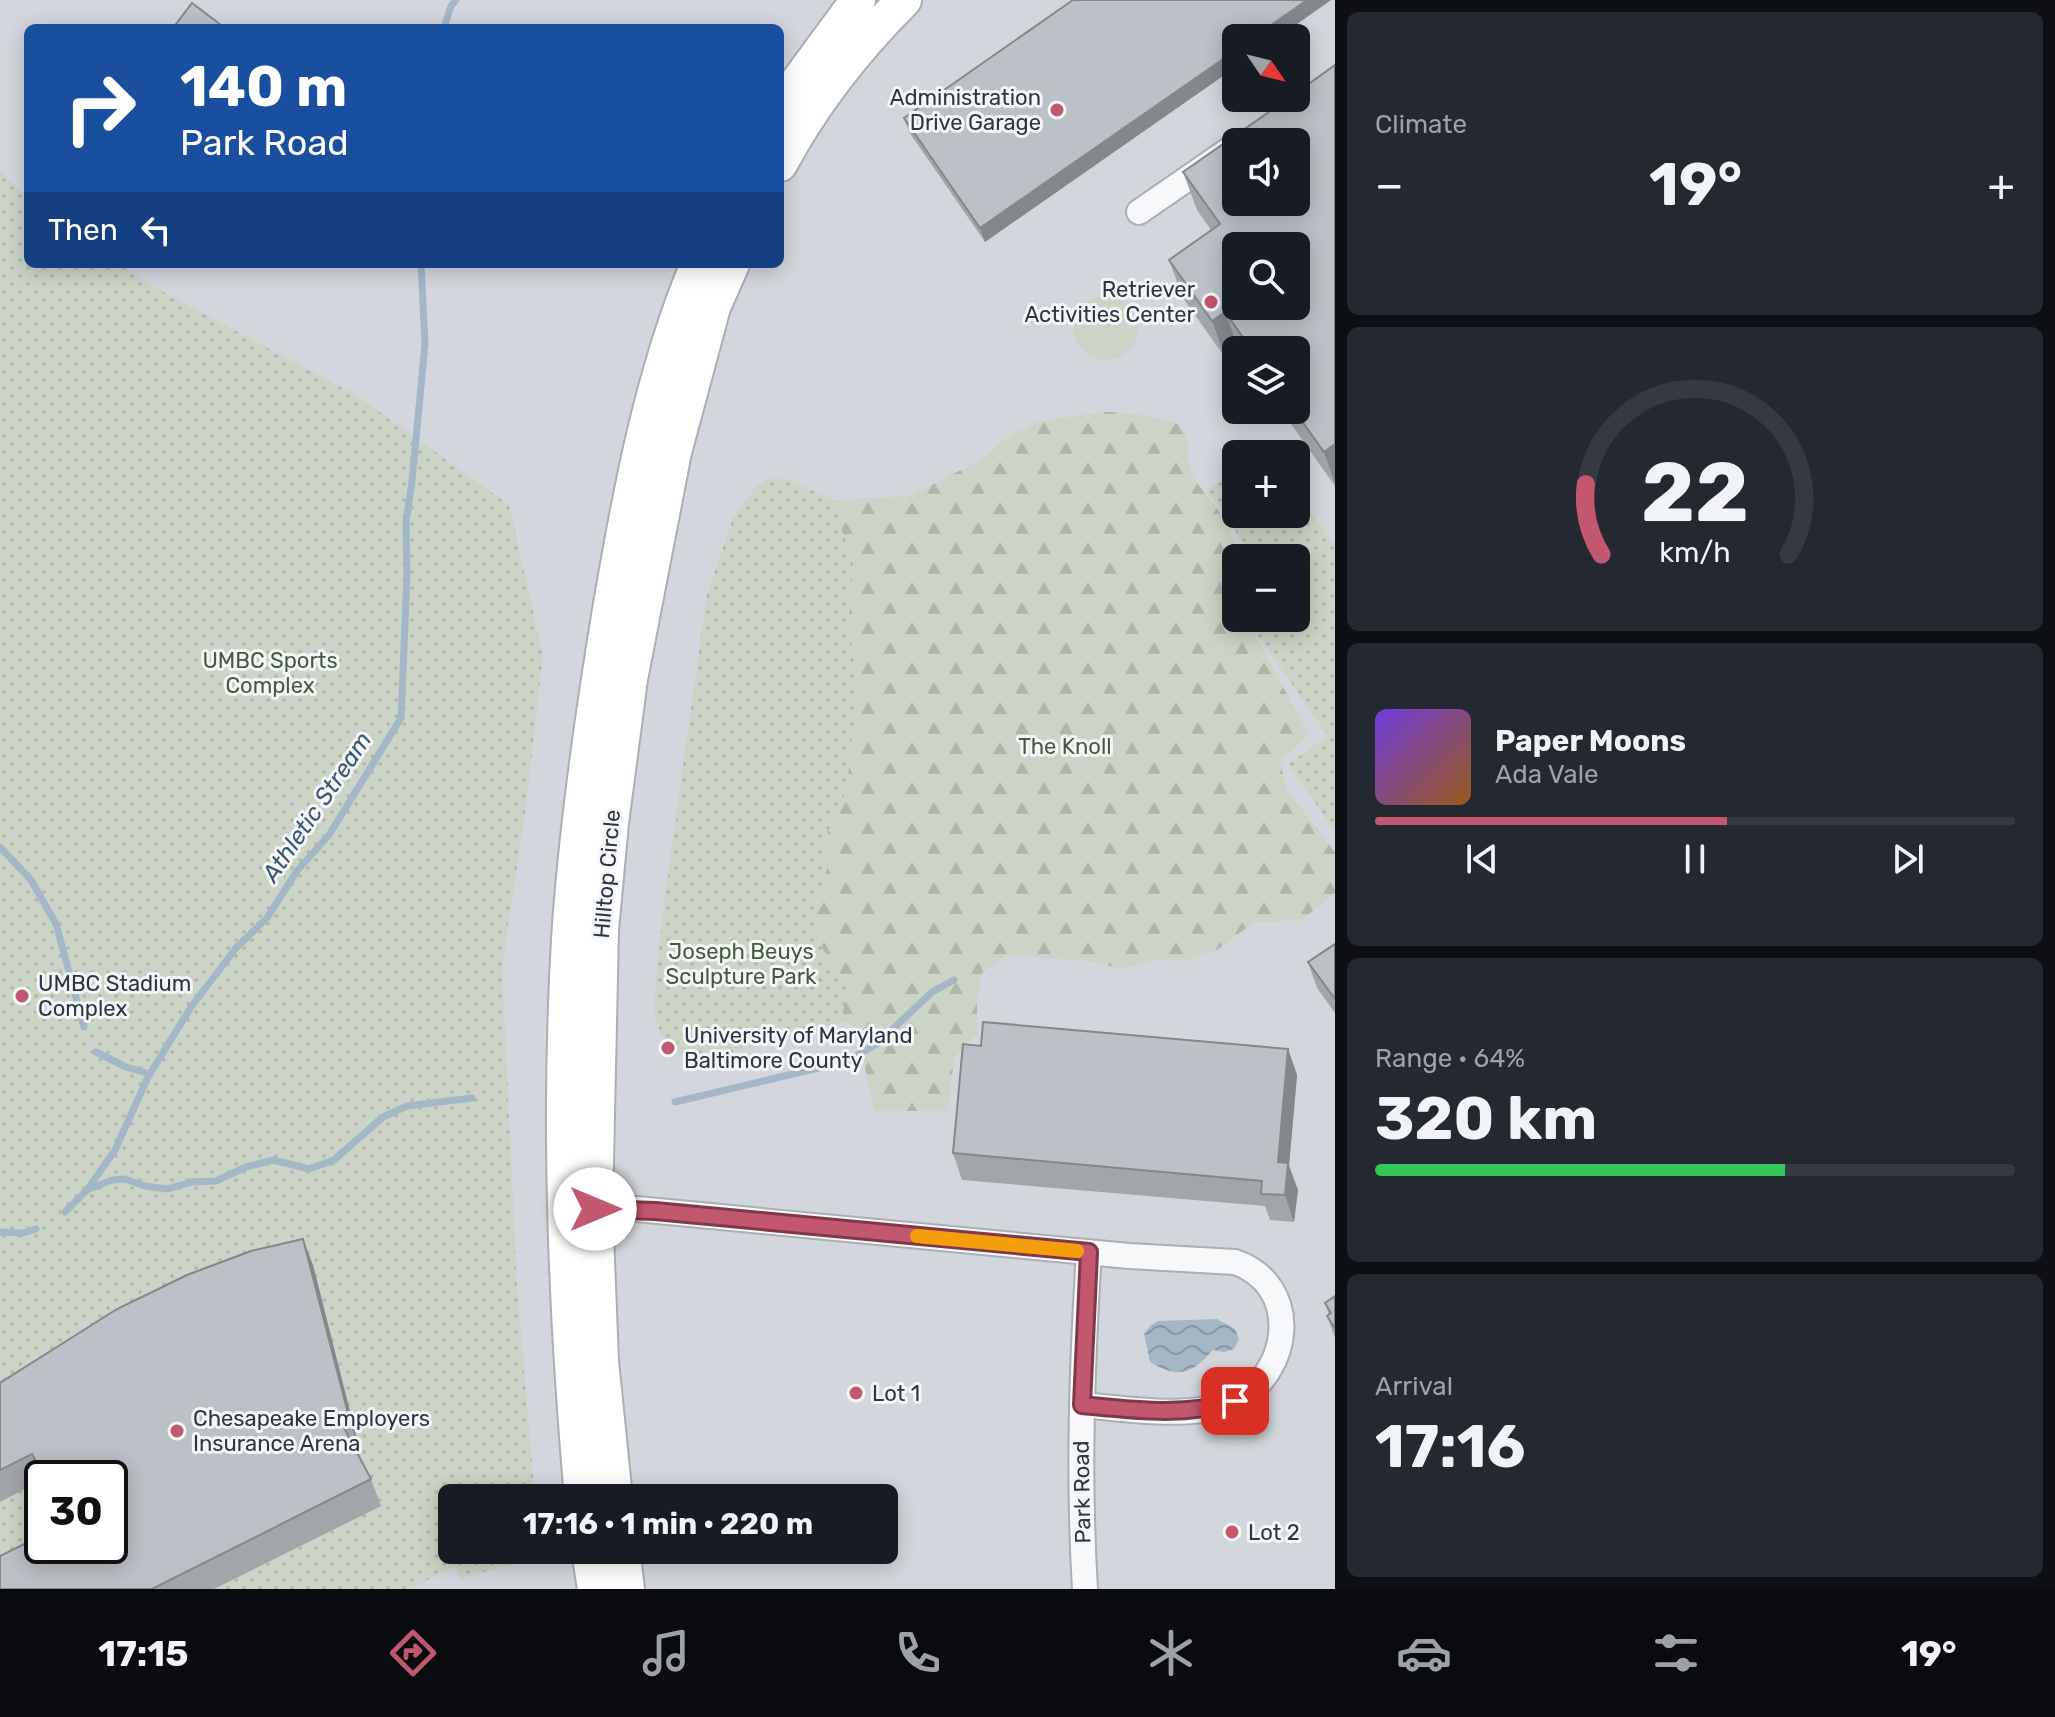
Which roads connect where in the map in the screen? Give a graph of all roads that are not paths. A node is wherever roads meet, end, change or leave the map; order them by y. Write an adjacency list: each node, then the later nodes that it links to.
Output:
1 (858, 0): 3 (street)
2 (904, 0): 5 (street)
3 (784, 101)
4 (1222, 155): 6 (street)
5 (784, 157)
6 (1139, 212)
7 (697, 268): 9 (street, Hilltop Circle)
8 (730, 268): 9 (street, Hilltop Circle)
9 (579, 1209): 10 (street); 12 (street, Hilltop Circle); 13 (street, Hilltop Circle)
10 (1089, 1252): 11 (street, Park Road); 11 (street)
11 (1082, 1405): 18 (street, Park Road)
12 (581, 1484)
13 (614, 1484)
14 (591, 1564): 16 (street)
15 (624, 1564): 17 (street)
16 (595, 1589)
17 (627, 1589)
18 (1085, 1589)

